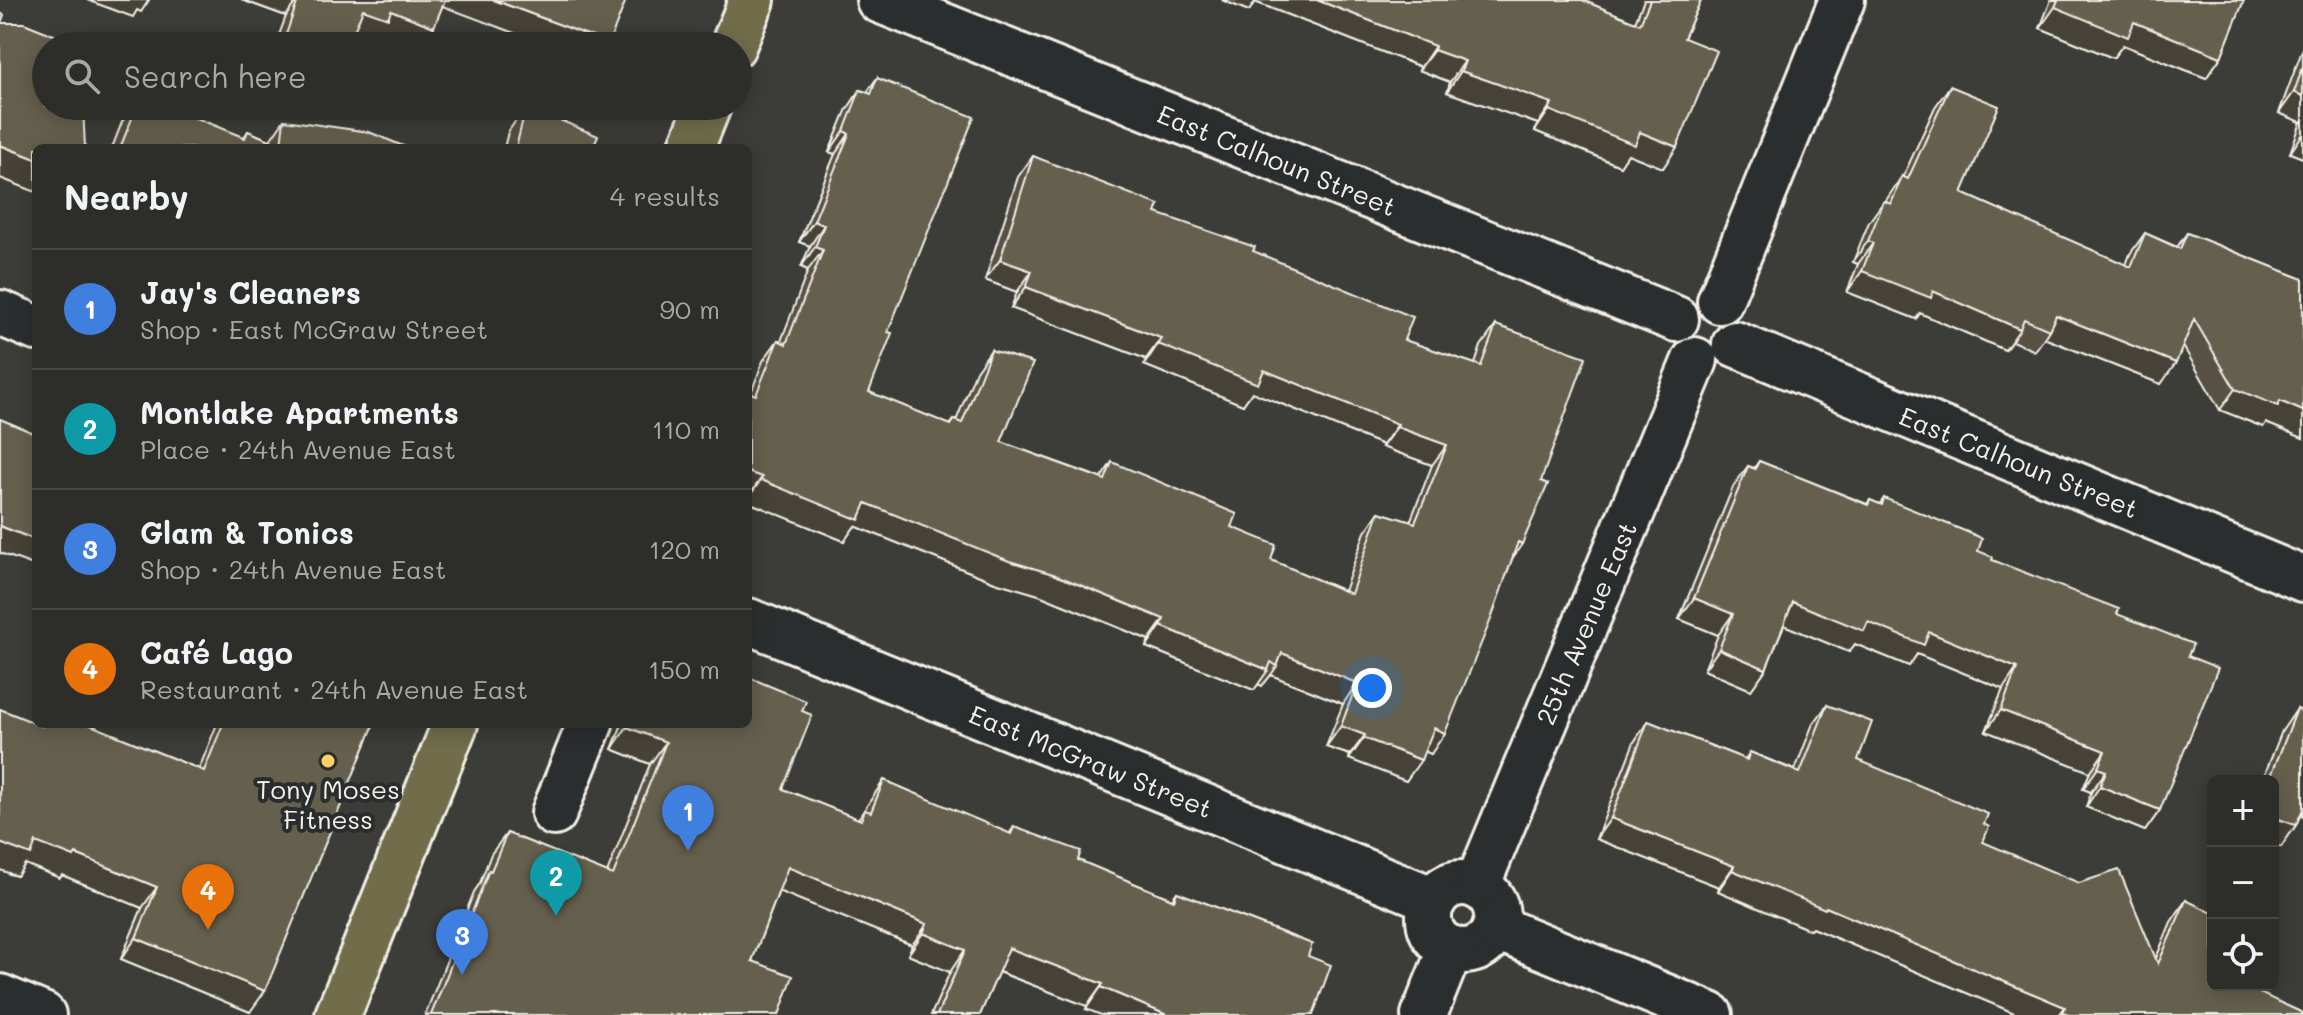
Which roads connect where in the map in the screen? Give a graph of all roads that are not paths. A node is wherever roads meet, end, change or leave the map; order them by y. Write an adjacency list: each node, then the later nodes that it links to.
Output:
1 (752, 0): 4 (main road)
2 (879, 0): 9 (street, East Calhoun Street)
3 (1842, 0): 7 (street)
4 (739, 32)
5 (702, 120): 6 (main road)
6 (693, 144)
7 (1720, 301): 9 (street); 11 (street)
8 (0, 313): 10 (street)
9 (1676, 319): 12 (street)
10 (32, 326)
11 (1735, 344): 12 (street); 13 (street, East Calhoun Street)
12 (1695, 360): 18 (street, 25th Avenue East)
13 (2303, 579)
14 (752, 623): 19 (street, East McGraw Street)
15 (453, 728): 24 (main road)
16 (588, 728): 17 (street)
17 (554, 813)
18 (1477, 886): 19 (street); 20 (street)
19 (1434, 900): 21 (street)
20 (1495, 927): 21 (street); 26 (street)
21 (1451, 948): 25 (street)
22 (0, 997): 23 (street)
23 (43, 1015)
24 (338, 1015)
25 (1424, 1015)
26 (1710, 1015)

